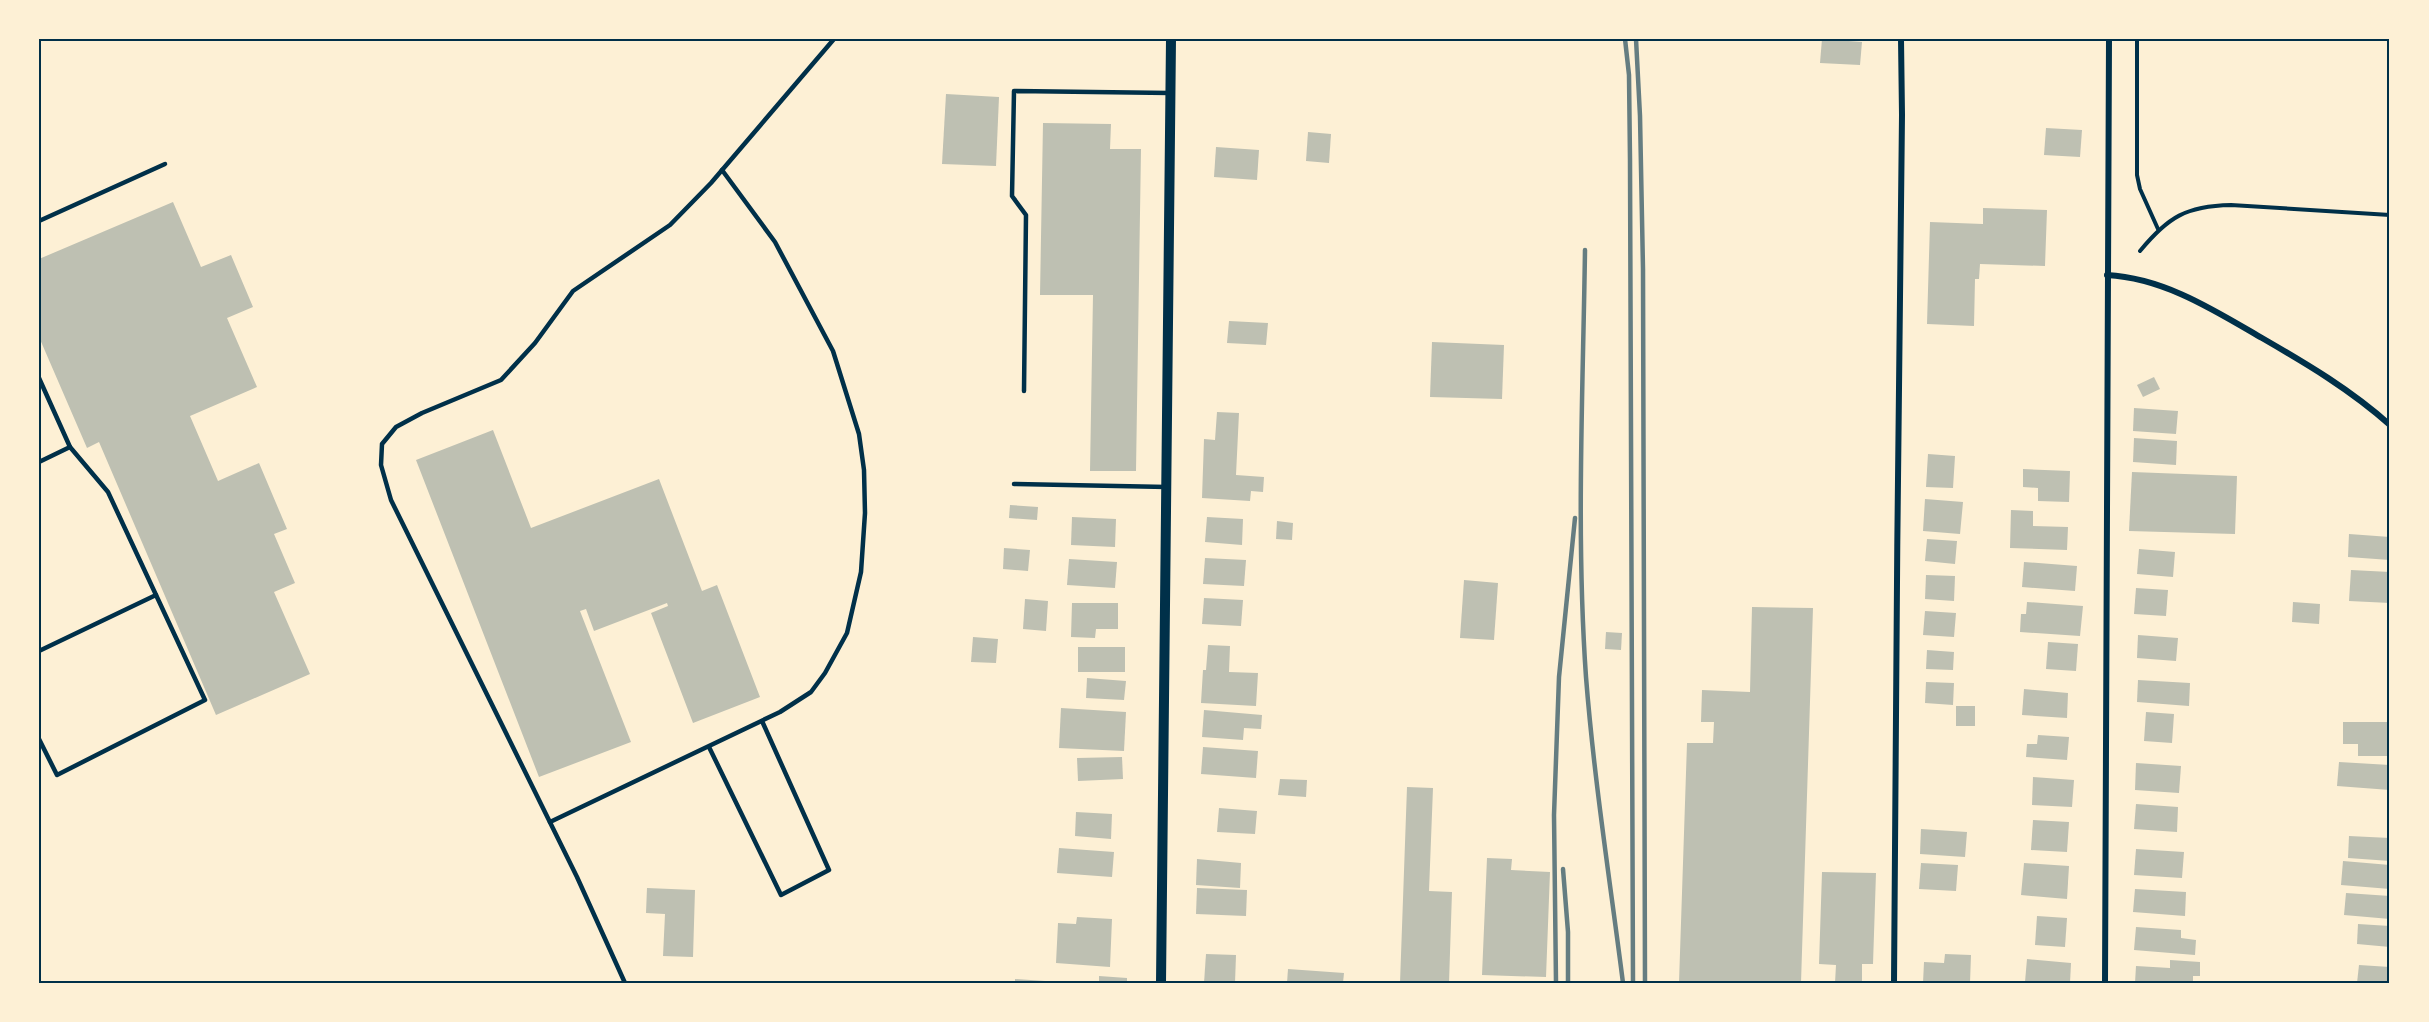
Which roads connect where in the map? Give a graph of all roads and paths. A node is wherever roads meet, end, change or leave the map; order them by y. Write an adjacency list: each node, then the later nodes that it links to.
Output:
1 (834, 39): 8 (lane)
2 (1171, 39): 6 (street)
3 (1901, 39): 29 (street)
4 (2109, 39): 13 (street)
5 (2137, 39): 11 (path)
6 (1170, 93): 15 (lane); 20 (street)
7 (165, 164): 10 (lane)
8 (722, 170): 23 (lane); 26 (lane)
9 (2390, 215): 11 (path)
10 (39, 221)
11 (2158, 229): 12 (path)
12 (2140, 251)
13 (2107, 275): 16 (street); 30 (street)
14 (39, 378): 17 (lane)
15 (1024, 391)
16 (2390, 425)
17 (70, 447): 18 (lane); 21 (lane)
18 (39, 462)
19 (1014, 484): 20 (lane)
20 (1167, 487): 28 (street)
21 (156, 595): 22 (lane); 24 (lane)
22 (39, 651)
23 (762, 721): 25 (lane); 25 (lane)
24 (39, 739)
25 (709, 747): 26 (lane)
26 (550, 822): 27 (lane)
27 (625, 983)
28 (1161, 983)
29 (1894, 983)
30 (2105, 983)

